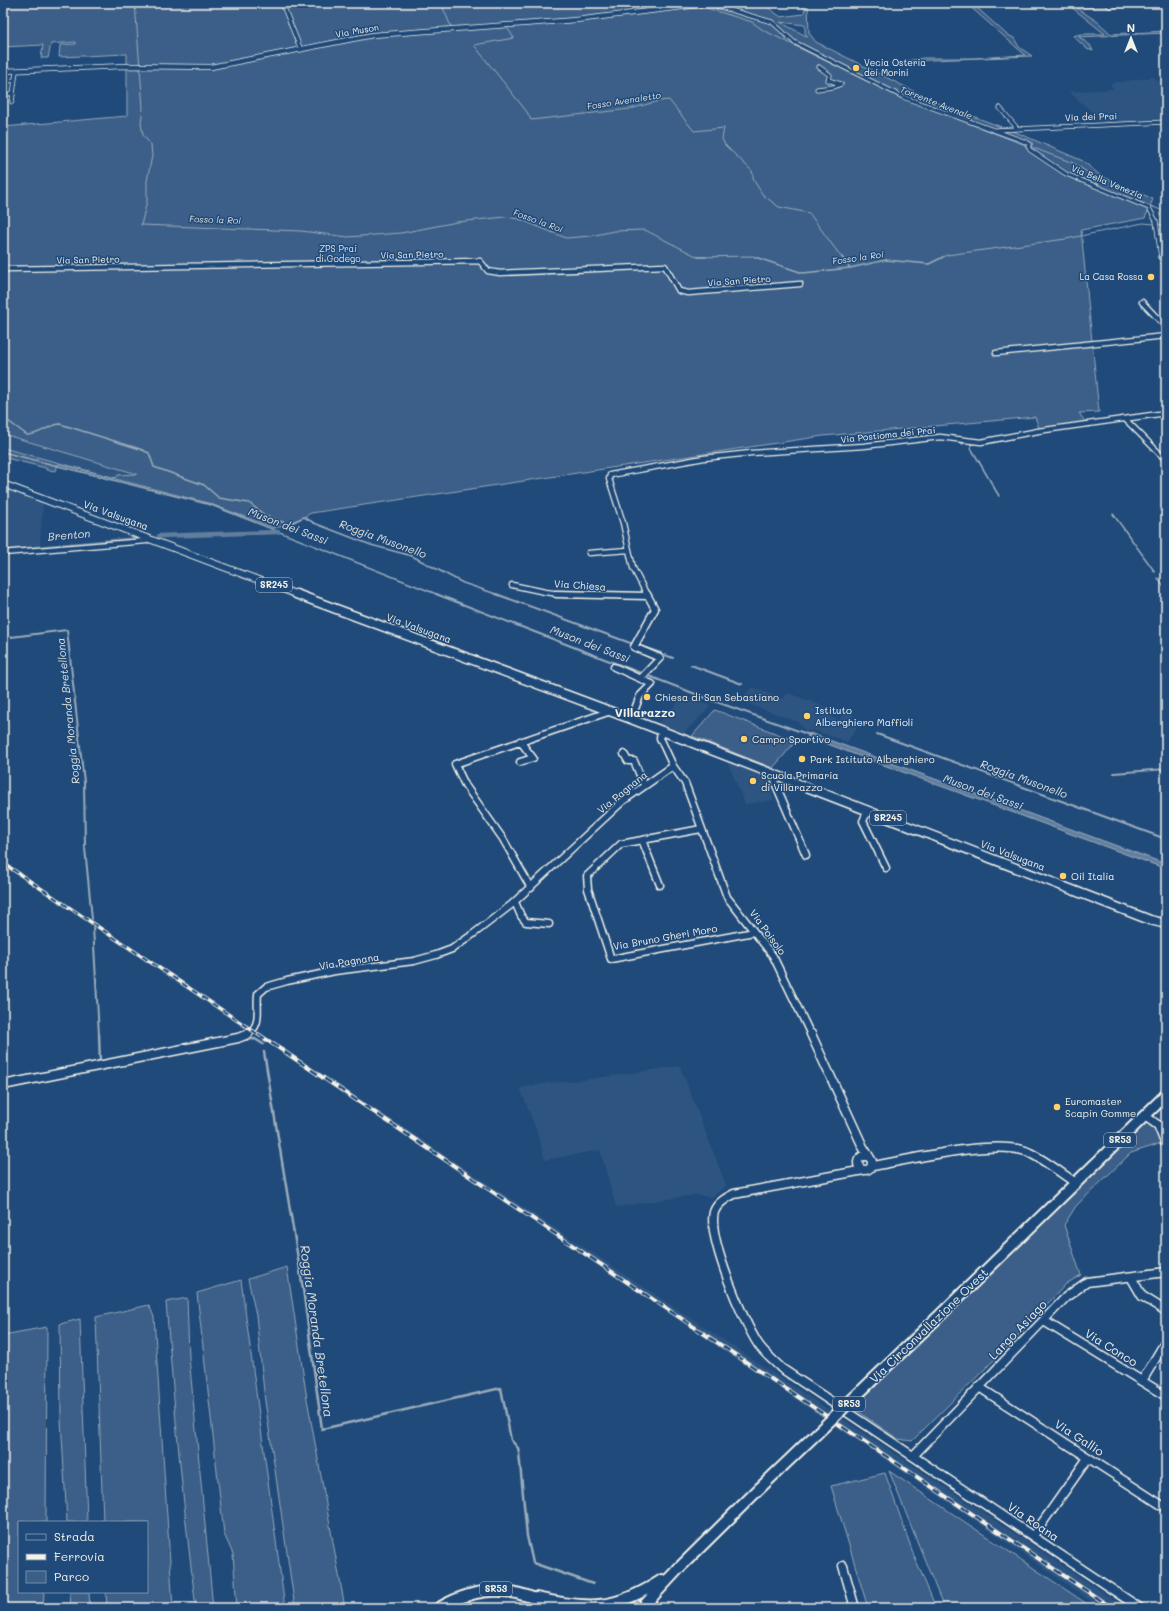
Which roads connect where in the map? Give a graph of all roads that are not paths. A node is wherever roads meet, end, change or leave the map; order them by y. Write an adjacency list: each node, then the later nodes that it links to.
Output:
1 (282, 3): 6 (street)
2 (713, 3): 4 (main road, Via Muson); 20 (street, Via Bella Venezia)
3 (1165, 3): 5 (street)
4 (704, 4): 6 (main road, Via Muson)
5 (1110, 6)
6 (301, 50): 8 (main road, Via Muson)
7 (819, 67): 13 (street)
8 (16, 71): 9 (main road, Via Muson); 11 (street)
9 (3, 72): 10 (street)
10 (10, 73)
11 (14, 80): 12 (street); 14 (street)
12 (3, 82)
13 (817, 88)
14 (13, 93): 15 (street); 16 (street)
15 (3, 95)
16 (12, 102)
17 (1000, 108): 19 (street)
18 (1166, 122): 19 (street, Via dei Prai)
19 (1017, 128): 20 (street, Via dei Prai)
20 (995, 131): 21 (street, Via Bella Venezia)
21 (1166, 265)
22 (3, 269): 23 (street, Via San Pietro)
23 (800, 284)
24 (1142, 302): 25 (street)
25 (1166, 327)
26 (1166, 336): 27 (street)
27 (996, 354)
28 (1166, 413): 29 (street, Via Postioma dei Prai)
29 (1125, 419): 30 (street); 33 (street, Via Postioma dei Prai)
30 (1166, 460)
31 (3, 484): 32 (main road, Via Valsugana / SR245)
32 (150, 539): 34 (street); 40 (main road, Via Valsugana / SR245)
33 (628, 550): 35 (street); 37 (street)
34 (3, 553)
35 (589, 553)
36 (512, 585): 37 (street, Via Chiesa)
37 (647, 596): 39 (street)
38 (614, 667): 39 (street)
39 (644, 674): 41 (street)
40 (611, 711): 41 (main road, Via Valsugana / SR245); 43 (street)
41 (631, 719): 42 (main road, Via Valsugana / SR245)
42 (662, 731): 46 (street, Via Poisolo); 47 (main road, Via Valsugana / SR245)
43 (520, 741): 45 (street); 55 (street)
44 (624, 754): 48 (street)
45 (520, 762)
46 (673, 766): 48 (street, Via Pagnana); 50 (street, Via Poisolo)
47 (780, 776): 49 (main road, Via Valsugana / SR245); 52 (street)
48 (644, 785): 55 (street, Via Pagnana)
49 (868, 810): 53 (street); 57 (main road, Via Valsugana / SR245)
50 (701, 830): 51 (street, Via Bruno Gheri Moro); 61 (street, Via Poisolo)
51 (642, 840): 54 (street); 61 (street, Via Bruno Gheri Moro)
52 (806, 854)
53 (886, 868)
54 (660, 885)
55 (531, 888): 56 (street, Via Pagnana)
56 (515, 902): 58 (street); 62 (street, Via Pagnana)
57 (1150, 920): 59 (main road, Via Valsugana / SR245); 60 (main road, Via Valsugana / SR245)
58 (549, 924)
59 (1166, 924)
60 (1166, 928)
61 (754, 932): 68 (street, Via Poisolo)
62 (3, 1085)
63 (1166, 1096): 64 (main road, Via Circonvallazione Ovest / SR53)
64 (1145, 1116): 65 (street); 73 (main road, Via Circonvallazione Ovest / SR53)
65 (1158, 1125): 66 (street); 67 (street)
66 (1166, 1131)
67 (1166, 1145)
68 (863, 1147): 69 (street); 70 (street, Via Poisolo)
69 (858, 1160): 70 (street); 71 (street); 72 (street)
70 (871, 1162): 71 (street); 73 (street)
71 (864, 1170): 72 (street, Via Roana)
72 (848, 1172): 82 (street, Via Roana)
73 (1076, 1183): 87 (main road, Via Circonvallazione Ovest / SR53, bridge)
74 (1166, 1272): 75 (street, Largo Asiago)
75 (1131, 1276): 76 (street); 77 (street, Largo Asiago)
76 (1166, 1311)
77 (1044, 1321): 79 (street, Via Conco); 80 (street, Largo Asiago)
78 (1166, 1341): 79 (street)
79 (1142, 1381): 81 (street, Via Conco)
80 (979, 1387): 82 (street, Largo Asiago); 83 (street, Via Gallio)
81 (1166, 1396)
82 (913, 1456): 85 (street, Via Roana)
83 (1088, 1458): 84 (street, Via Gallio); 85 (street)
84 (1166, 1508)
85 (1033, 1536): 93 (street, Via Roana)
86 (843, 1566): 92 (street)
87 (678, 1569): 88 (main road, Via Circonvallazione Ovest / SR53); 91 (main road, Via Circonvallazione Ovest / SR53)
88 (536, 1598): 89 (main road, Via Circonvallazione Ovest / SR53); 90 (main road, Via Circonvallazione Ovest / SR53)
89 (439, 1608)
90 (554, 1608)
91 (642, 1608)
92 (855, 1608)
93 (1140, 1608)

